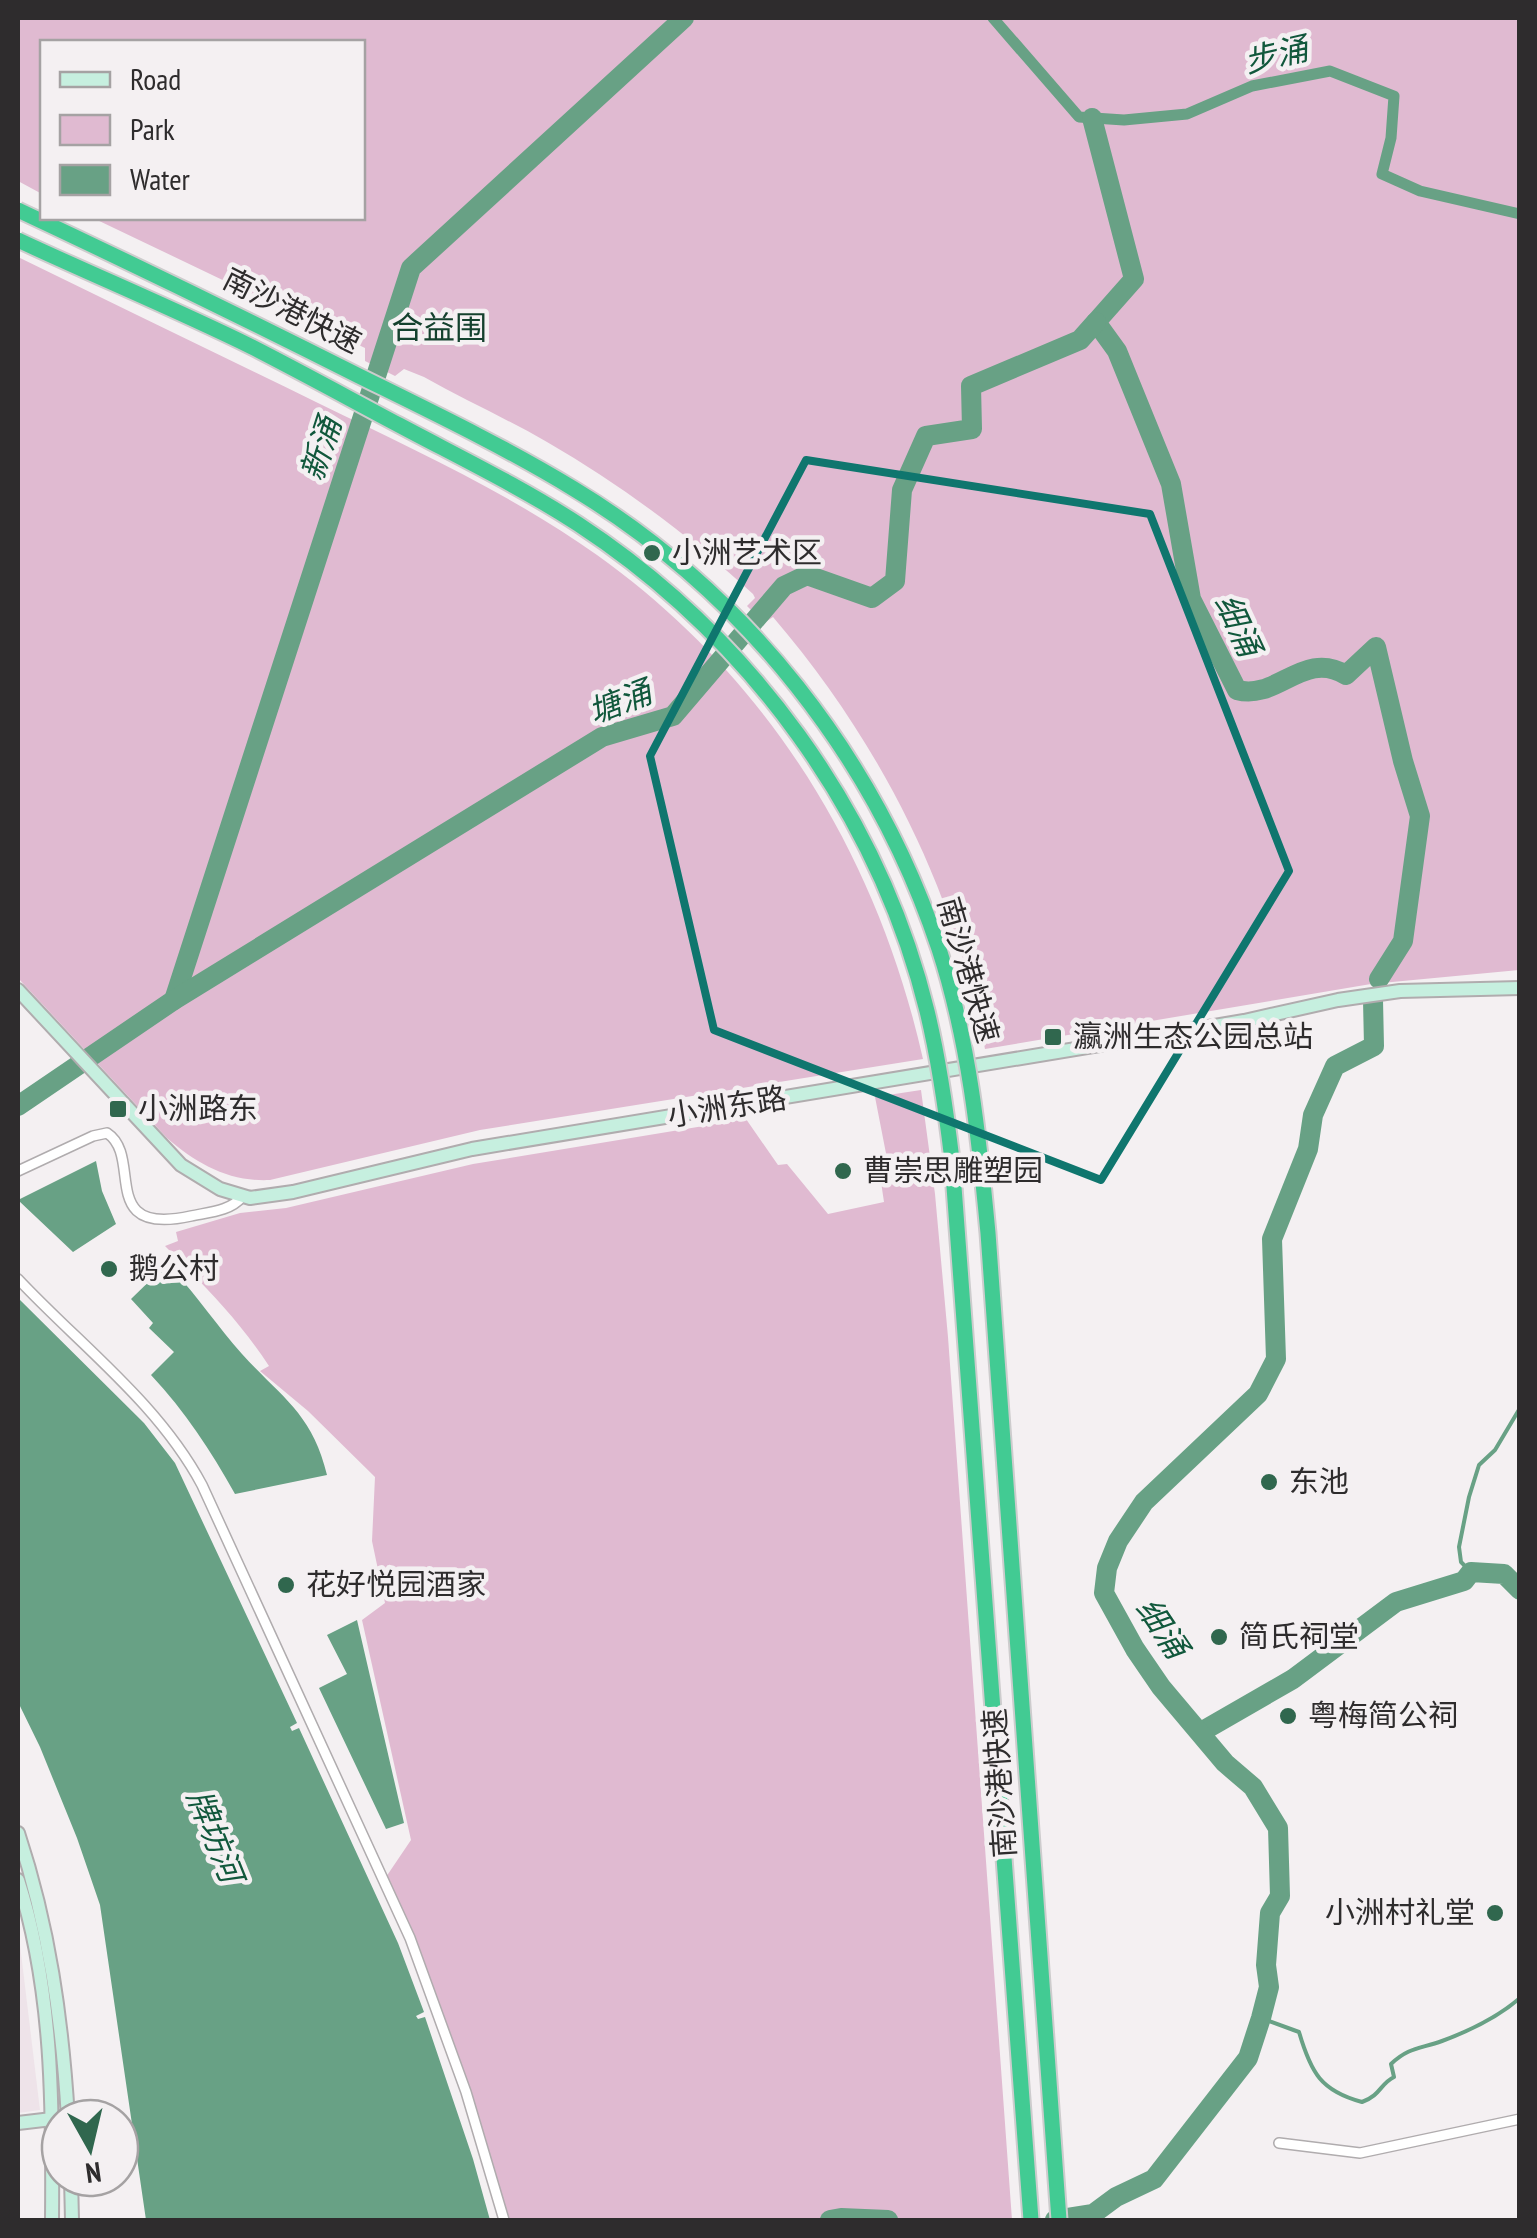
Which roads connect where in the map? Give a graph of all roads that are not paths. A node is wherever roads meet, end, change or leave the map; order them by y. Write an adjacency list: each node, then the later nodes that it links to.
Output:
1 (18, 210): 16 (highway, 南沙港快速, bridge)
2 (18, 240): 15 (highway, 南沙港快速, bridge)
3 (1520, 988): 6 (main road, 小洲东路)
4 (18, 990): 6 (main road)
5 (18, 1171): 6 (street)
6 (242, 1197)
7 (18, 1279): 14 (street)
8 (18, 1833): 11 (main road)
9 (18, 1880): 10 (main road)
10 (50, 2098)
11 (67, 2098)
12 (1520, 2118): 13 (street)
13 (1279, 2143)
14 (504, 2220)
15 (1031, 2220)
16 (1059, 2220)

